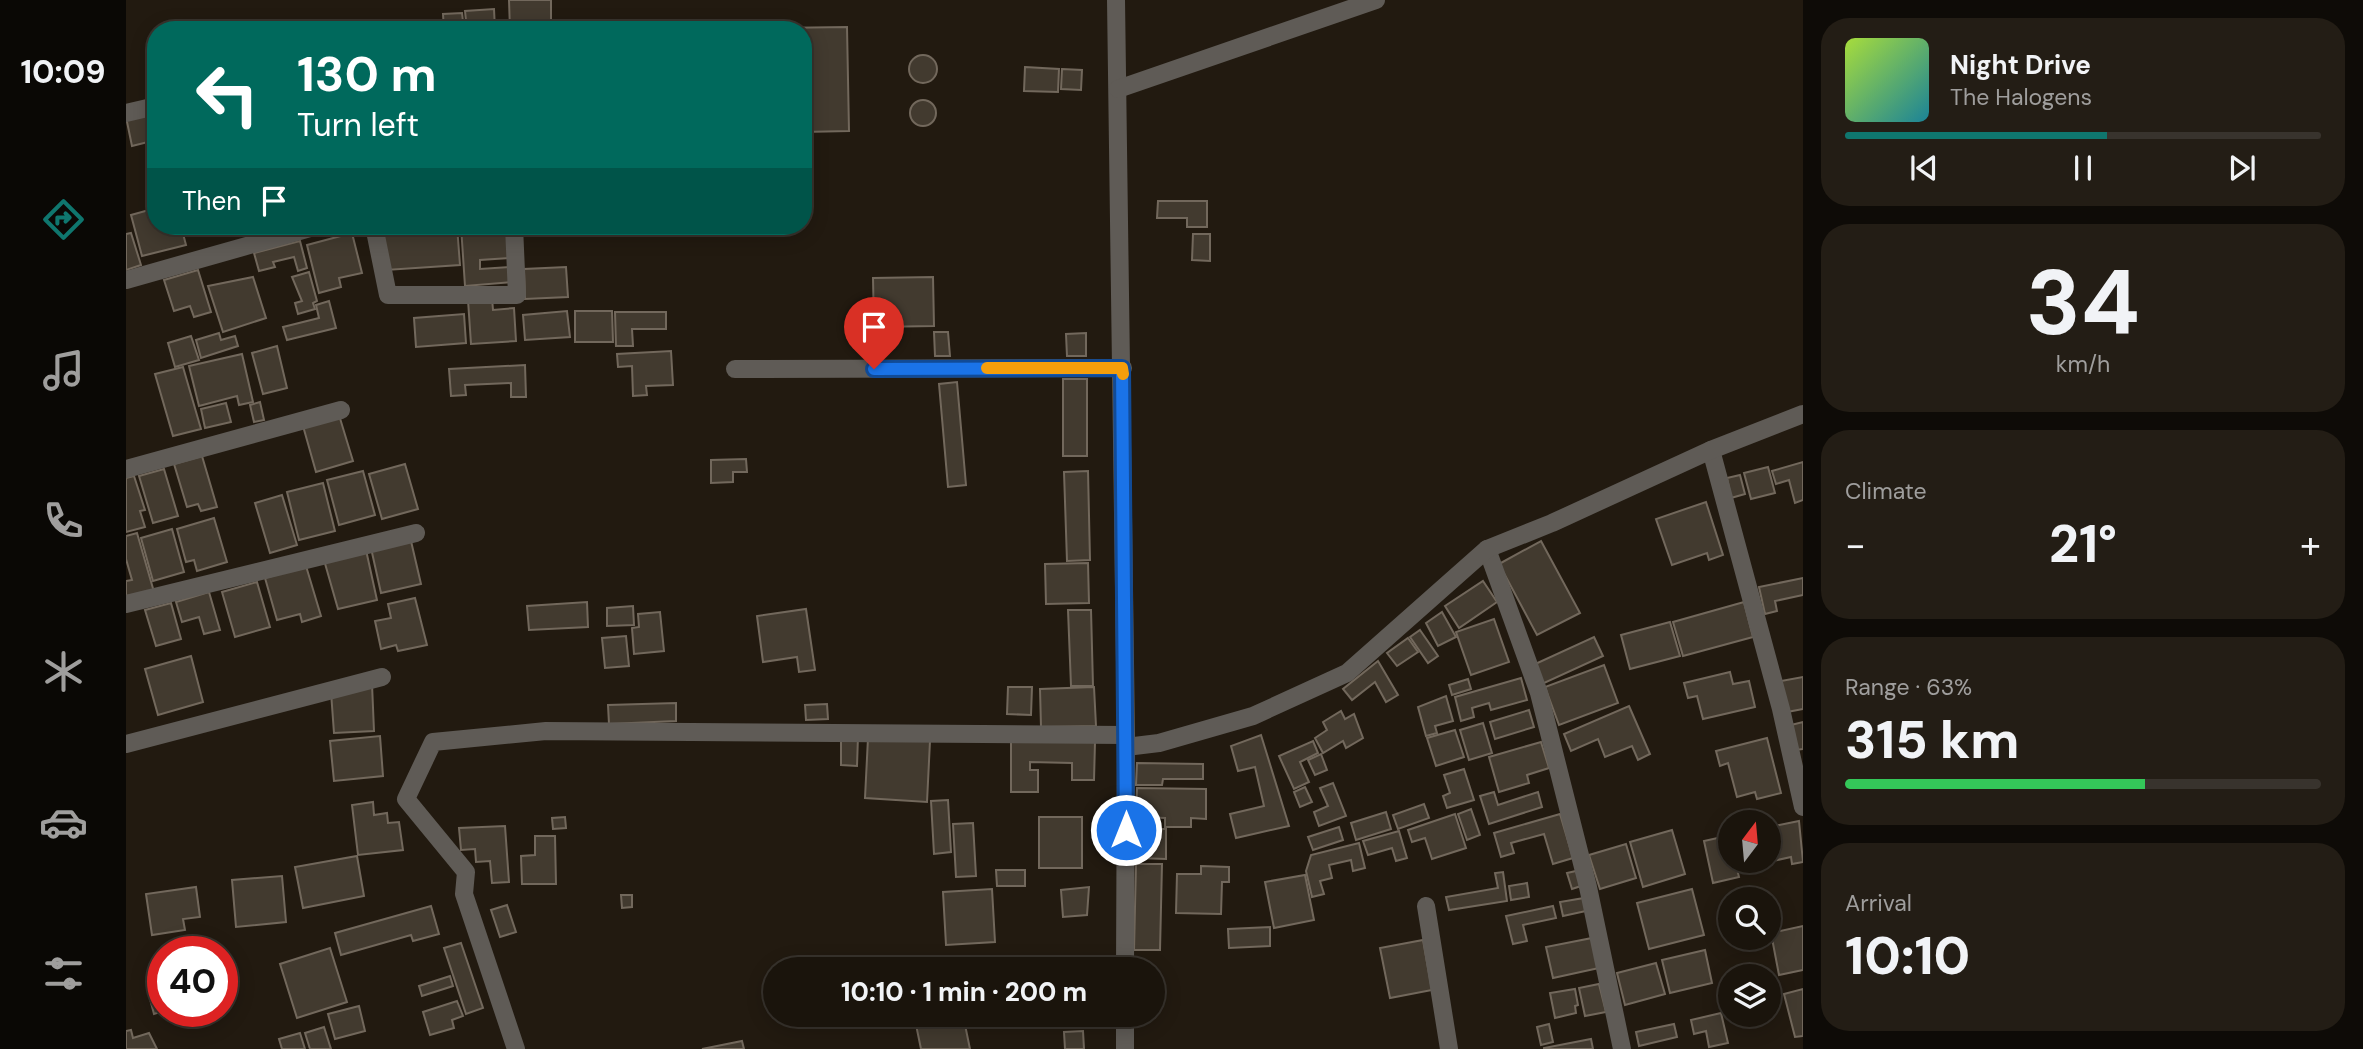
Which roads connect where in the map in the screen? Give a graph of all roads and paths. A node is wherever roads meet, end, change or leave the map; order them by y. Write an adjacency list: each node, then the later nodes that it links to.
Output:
1 (1116, 0): 3 (street)
2 (1376, 0): 3 (street)
3 (1118, 89): 10 (street)
4 (147, 108): 5 (street)
5 (126, 113)
6 (285, 235): 9 (street)
7 (376, 235): 8 (street)
8 (514, 235)
9 (126, 280)
10 (1122, 368): 11 (street); 20 (street)
11 (735, 369)
12 (341, 410): 15 (street)
13 (1803, 414): 14 (street)
14 (1711, 450): 17 (street); 22 (street)
15 (126, 469)
16 (416, 533): 18 (street)
17 (1487, 550): 20 (street); 29 (street)
18 (126, 604)
19 (382, 677): 21 (street)
20 (1126, 741): 24 (street); 26 (street)
21 (126, 744)
22 (1803, 807)
23 (1426, 906): 28 (street)
24 (1125, 957)
25 (1125, 1027): 27 (street)
26 (516, 1049)
27 (1125, 1049)
28 (1449, 1049)
29 (1622, 1049)

